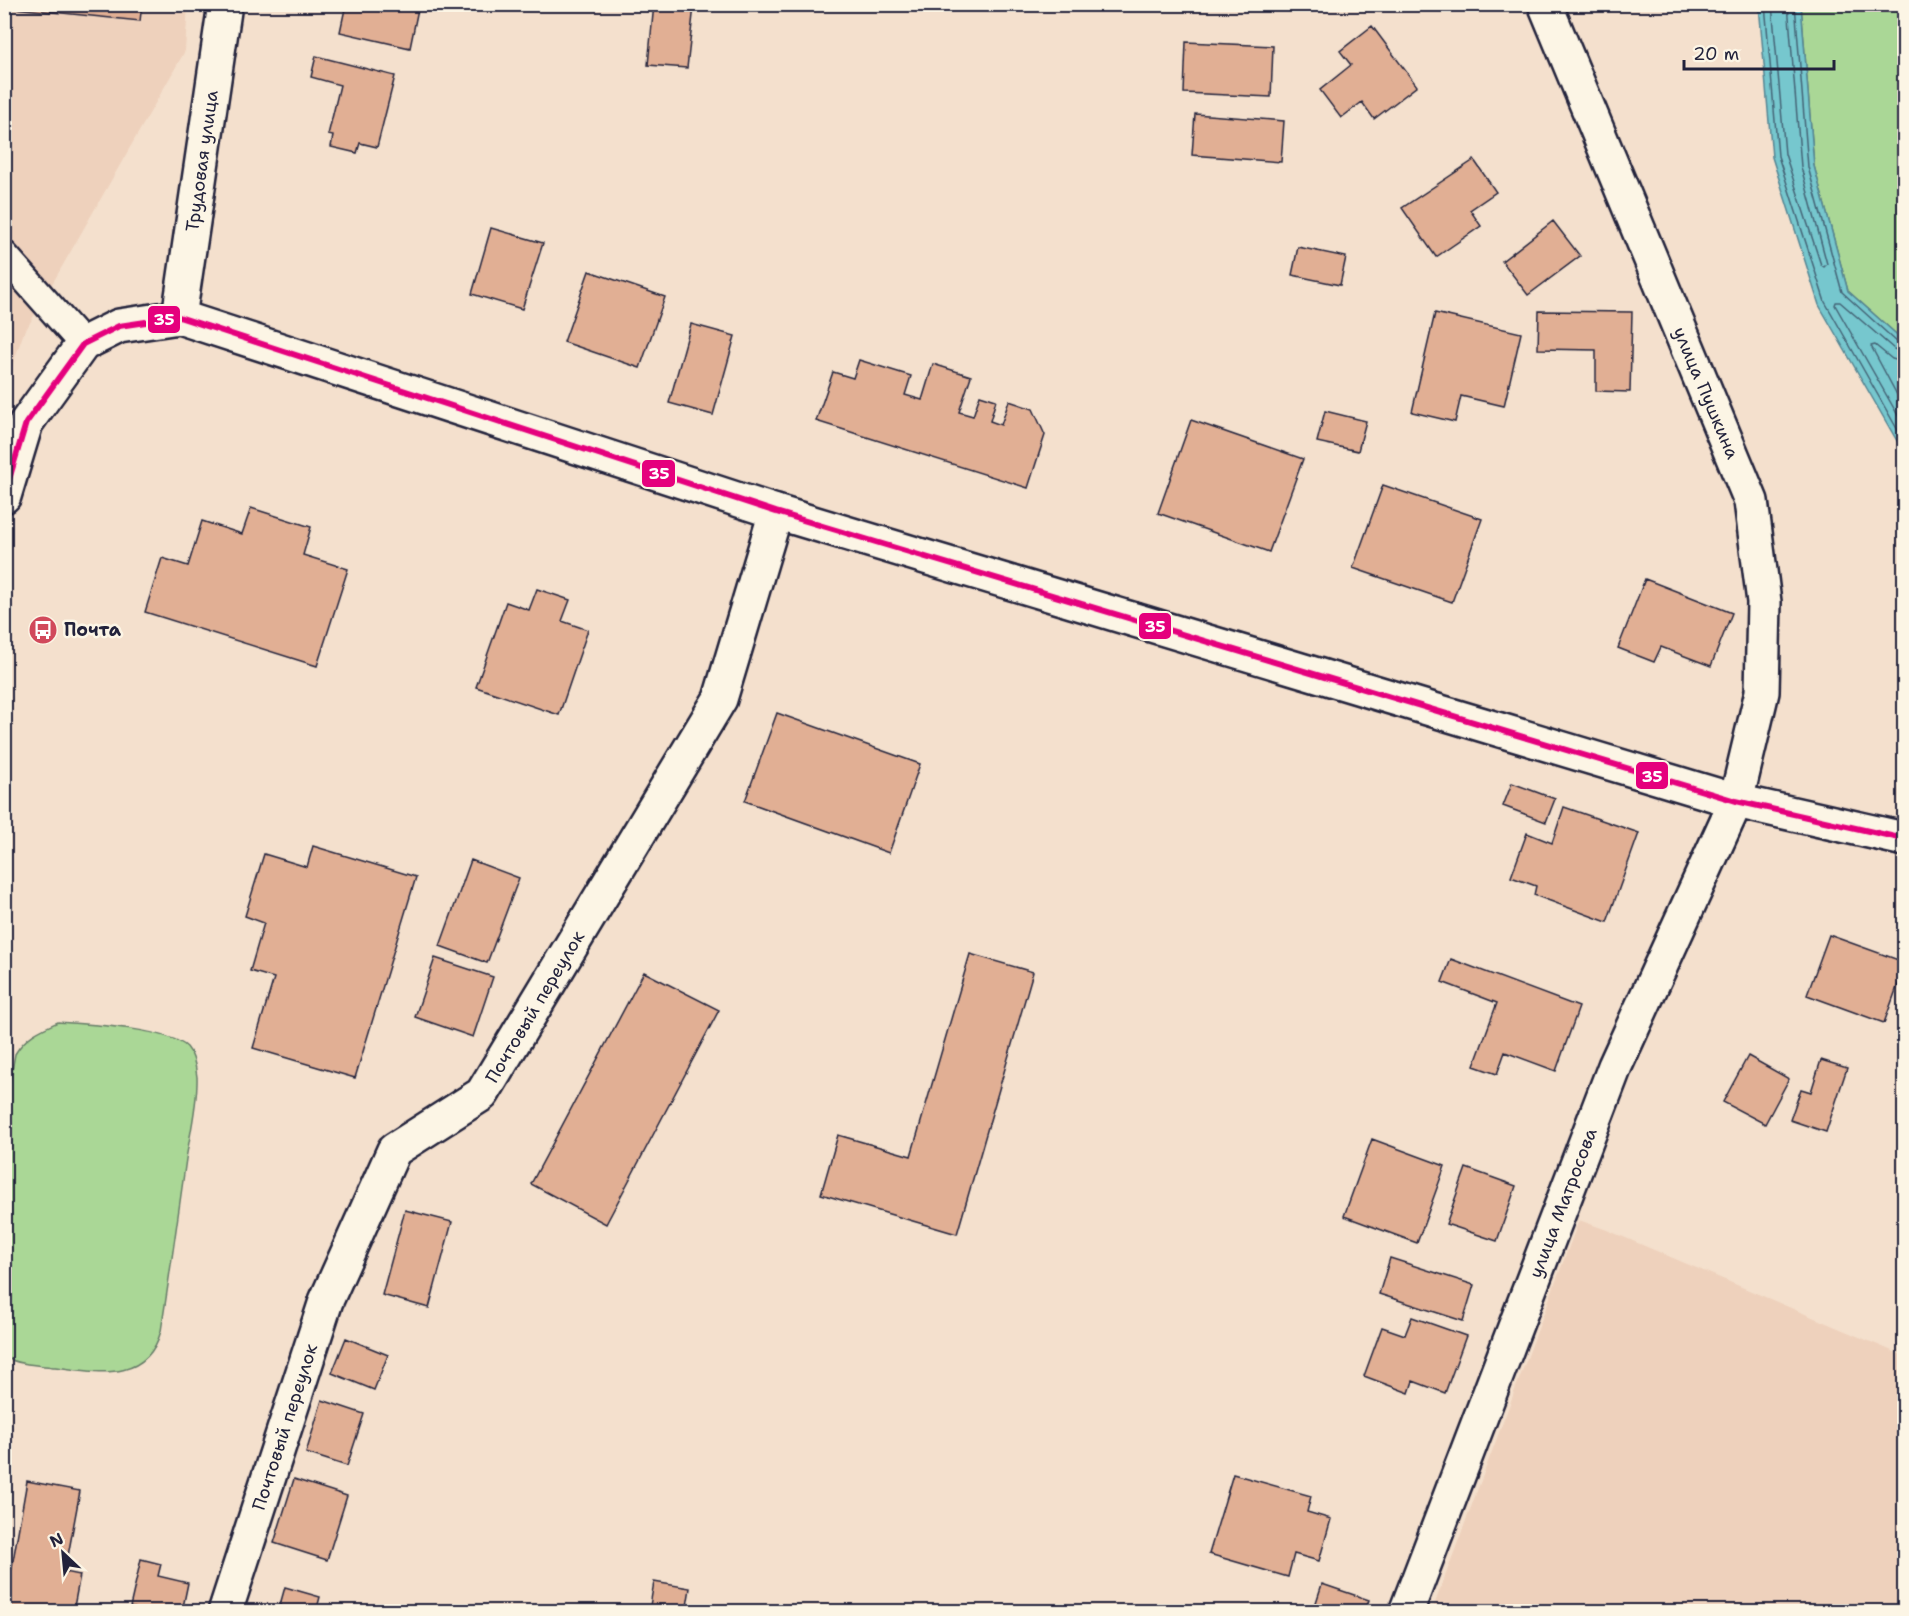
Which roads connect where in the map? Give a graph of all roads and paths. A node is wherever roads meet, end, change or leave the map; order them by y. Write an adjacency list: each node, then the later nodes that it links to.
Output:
1 (225, 4): 4 (street, Трудовая улица)
2 (1545, 4): 8 (street, улица Пушкина)
3 (4, 255): 5 (lane)
4 (179, 317): 5 (street); 7 (street)
5 (83, 344): 6 (street)
6 (4, 496)
7 (776, 512): 8 (street); 10 (street, Почтовый переулок)
8 (1736, 801): 9 (street); 11 (street, улица Матросова)
9 (1905, 840)
10 (225, 1611)
11 (1406, 1611)

